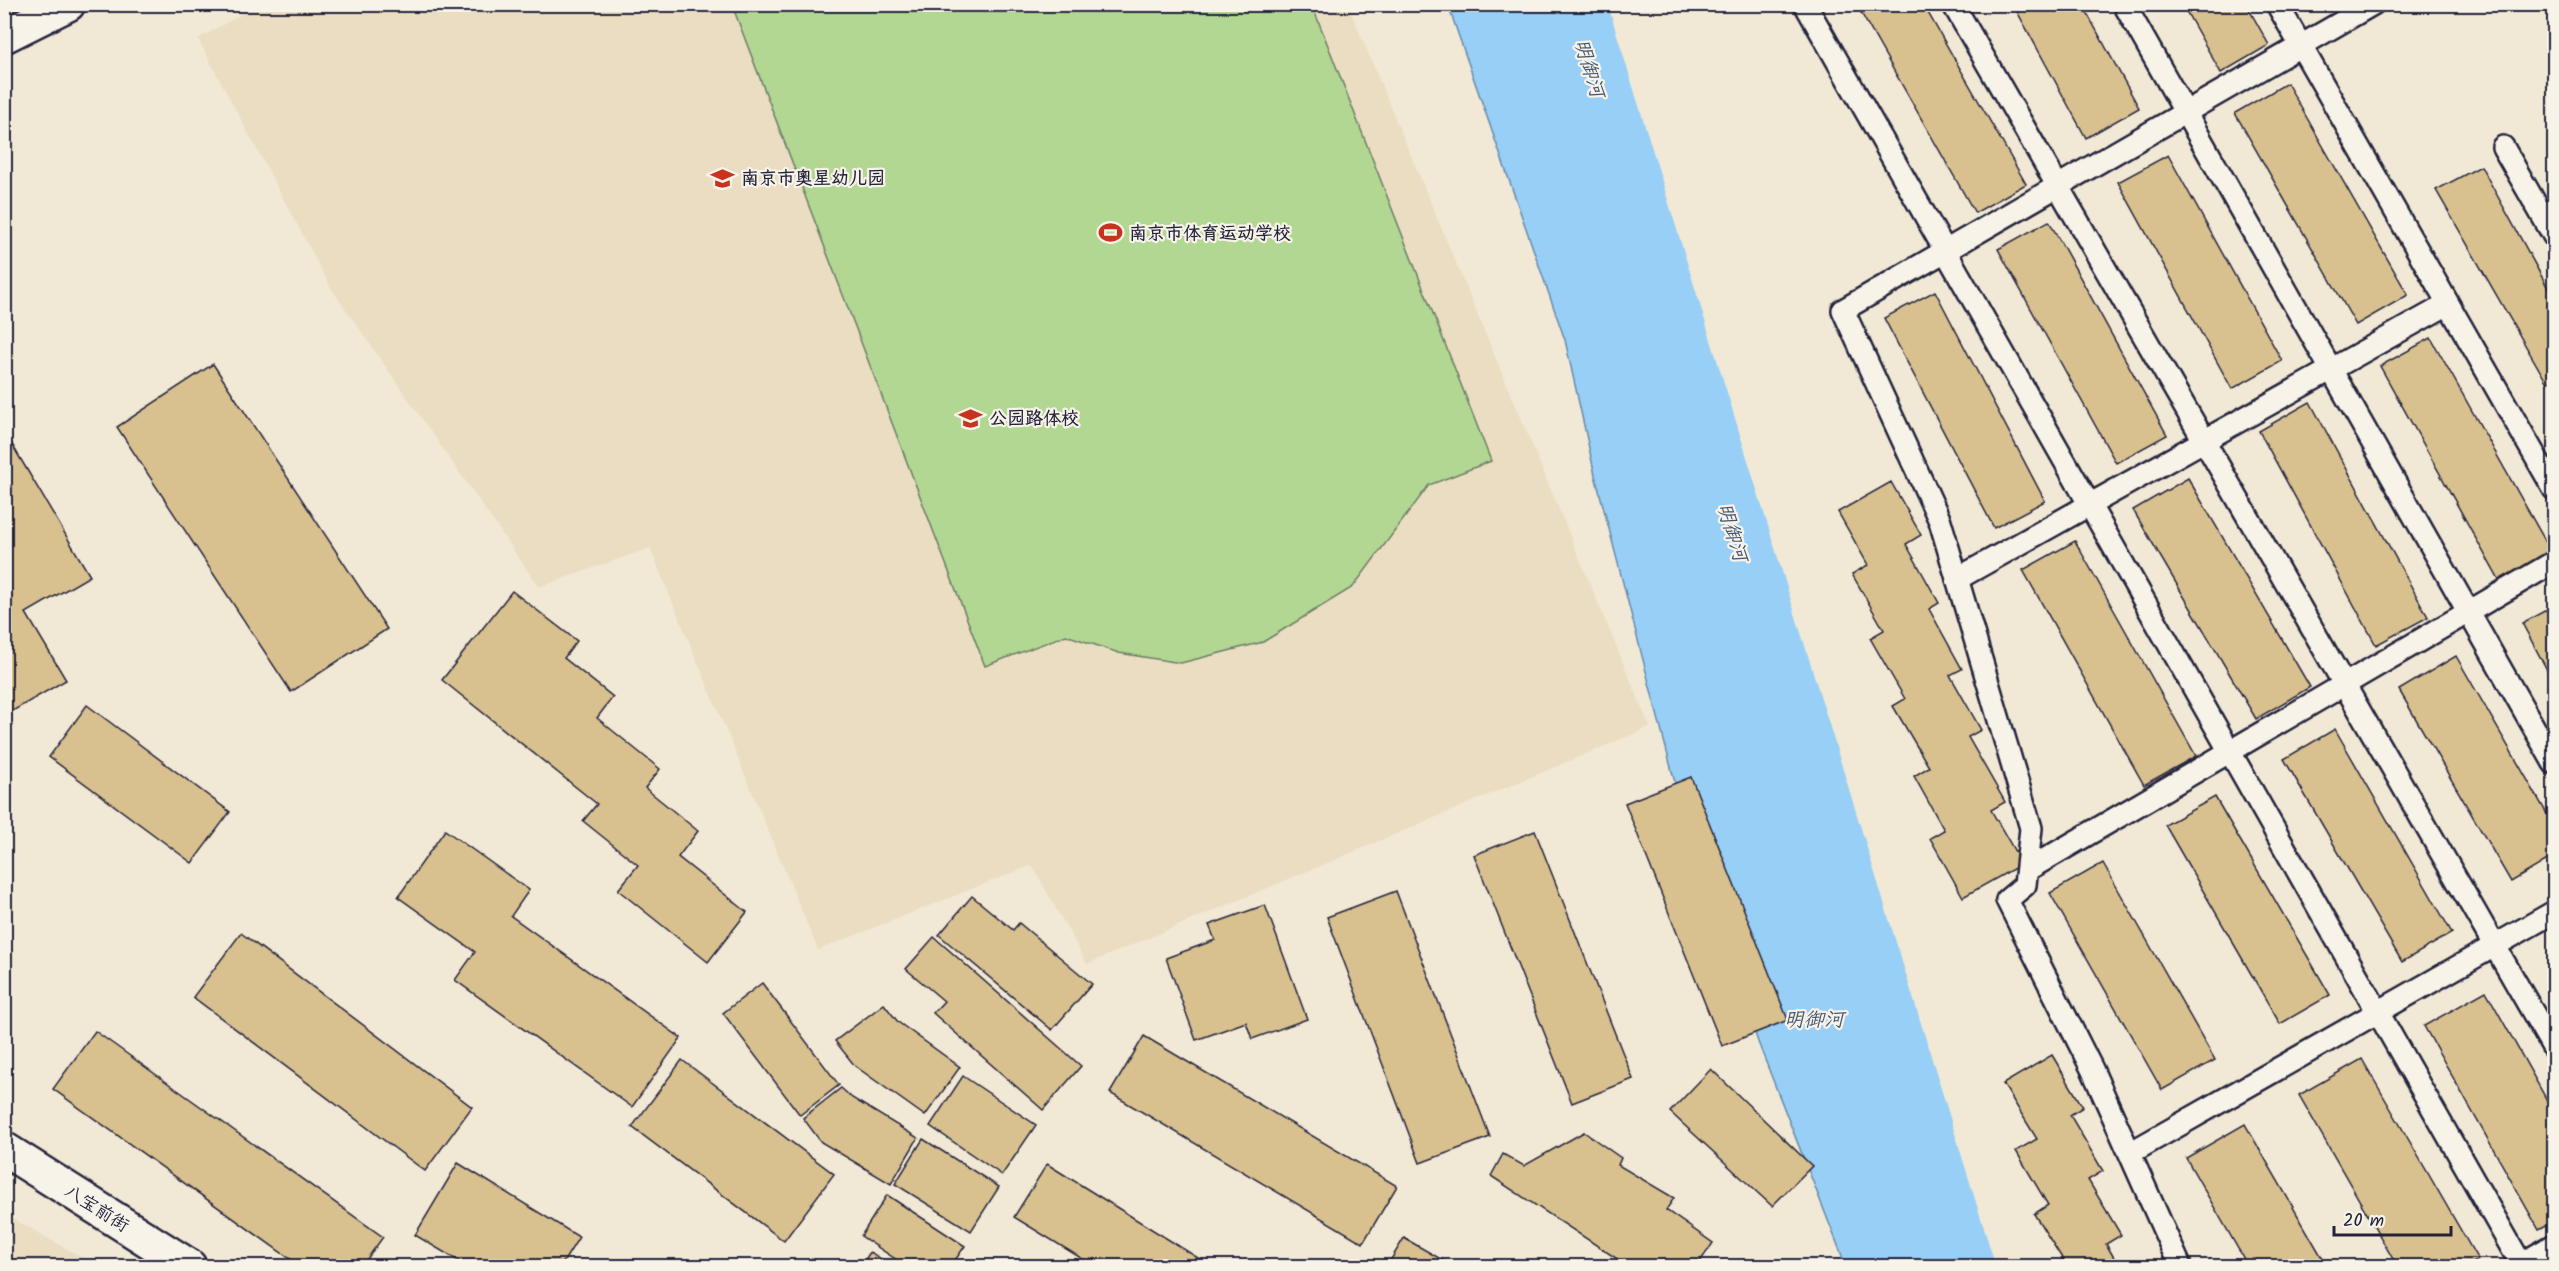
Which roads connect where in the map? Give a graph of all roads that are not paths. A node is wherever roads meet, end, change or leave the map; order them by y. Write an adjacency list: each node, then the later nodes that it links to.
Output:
1 (68, 4): 7 (street)
2 (1805, 4): 13 (lane)
3 (1953, 4): 11 (lane)
4 (2124, 4): 9 (lane)
5 (2277, 4): 8 (lane)
6 (2373, 4): 8 (lane)
7 (4, 36)
8 (2300, 46): 9 (lane); 14 (lane)
9 (2186, 113): 11 (lane); 15 (lane)
10 (2503, 147): 12 (lane)
11 (2058, 187): 13 (lane); 16 (lane)
12 (2554, 236)
13 (1945, 253): 18 (lane); 20 (lane)
14 (2448, 304): 15 (lane); 17 (lane)
15 (2331, 370): 16 (lane); 21 (lane)
16 (2205, 440): 18 (lane); 22 (lane)
17 (2554, 489)
18 (2089, 505): 20 (lane); 23 (lane)
19 (2554, 562): 21 (lane)
20 (1957, 579): 25 (lane)
21 (2469, 612): 22 (lane); 24 (lane)
22 (2345, 684): 23 (lane); 27 (lane)
23 (2229, 752): 25 (lane); 28 (lane)
24 (2554, 764)
25 (2027, 870): 31 (lane)
26 (2554, 912): 27 (lane)
27 (2495, 945): 28 (lane); 29 (lane)
28 (2377, 1011): 31 (lane); 33 (lane)
29 (2554, 1049)
30 (4, 1149): 34 (street, 八宝前街)
31 (2130, 1153): 35 (lane)
32 (2554, 1245): 33 (lane)
33 (2519, 1265)
34 (189, 1266)
35 (2180, 1266)

